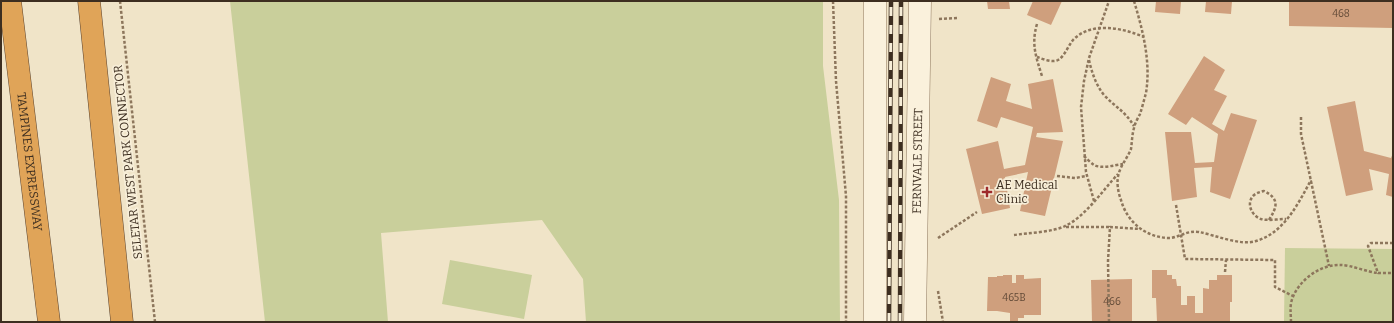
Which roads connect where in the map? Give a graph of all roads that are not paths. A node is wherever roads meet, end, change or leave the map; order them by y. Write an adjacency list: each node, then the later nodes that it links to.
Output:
1 (10, 1): 5 (highway, TAMPINES EXPRESSWAY)
2 (89, 1): 6 (highway)
3 (875, 1): 7 (street)
4 (920, 1): 8 (street, FERNVALE STREET)
5 (49, 322)
6 (122, 322)
7 (875, 322)
8 (915, 322)

